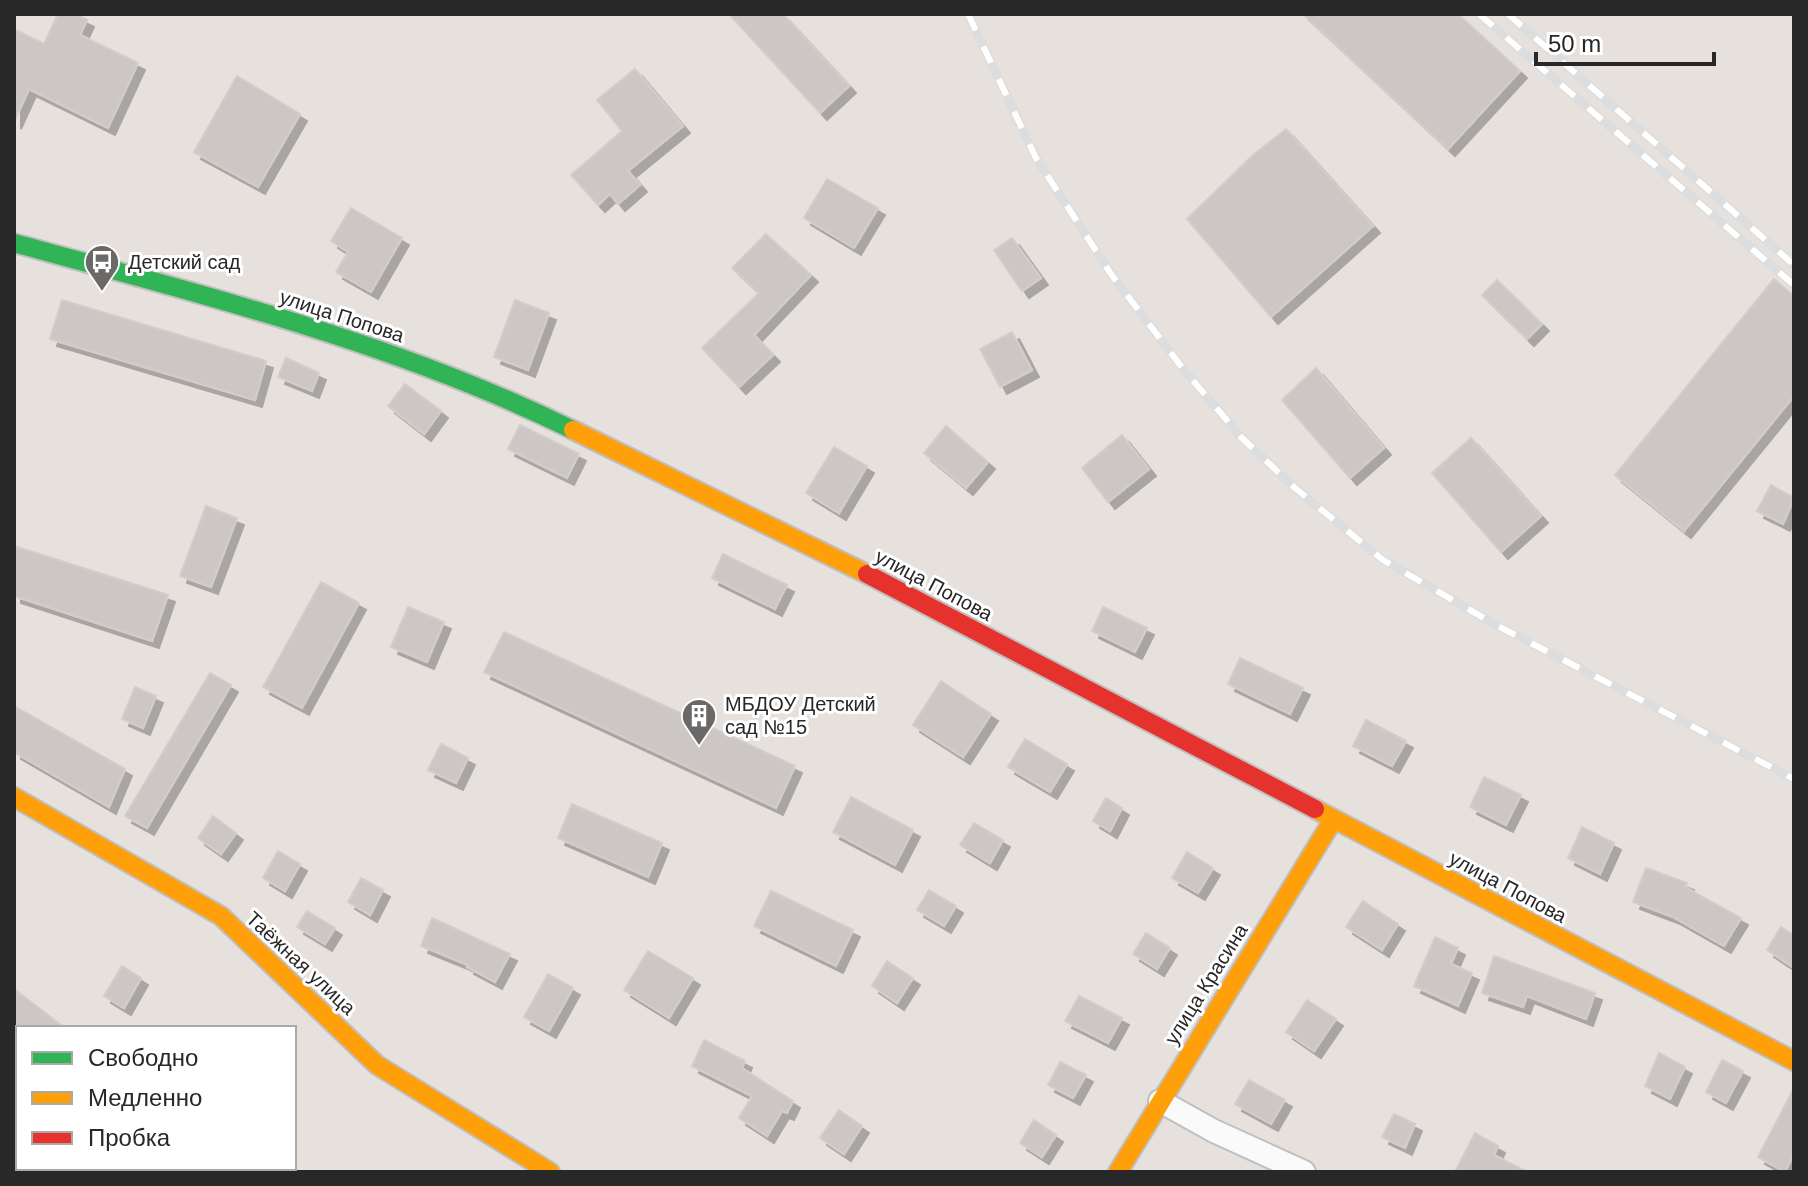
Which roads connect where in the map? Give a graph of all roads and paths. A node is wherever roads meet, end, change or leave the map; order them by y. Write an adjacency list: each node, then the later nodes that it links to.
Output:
1 (14, 243): 3 (street, улица Попова)
2 (14, 797): 6 (street, Таёжная улица)
3 (1333, 820): 4 (street, улица Попова); 5 (street, улица Красина)
4 (1794, 1061)
5 (1160, 1101): 7 (street, улица Красина); 8 (street)
6 (550, 1172)
7 (1118, 1172)
8 (1304, 1172)

